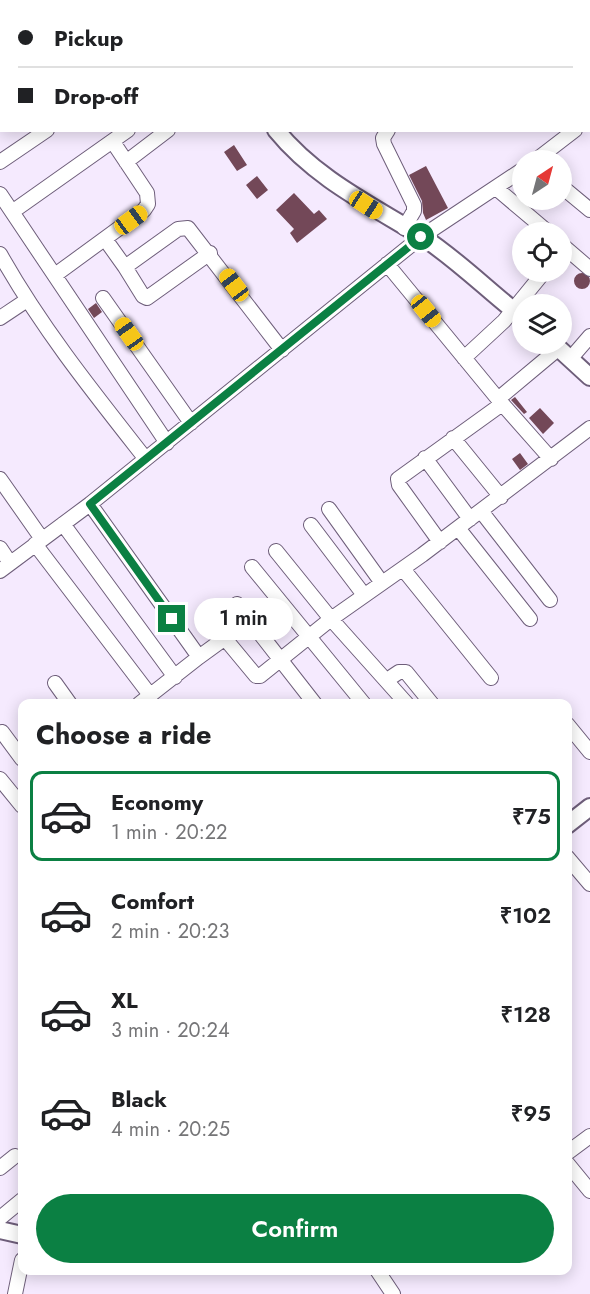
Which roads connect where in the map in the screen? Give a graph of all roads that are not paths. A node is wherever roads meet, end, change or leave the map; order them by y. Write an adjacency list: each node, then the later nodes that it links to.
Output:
1 (44, 132): 9 (street)
2 (125, 132): 7 (street)
3 (165, 132): 10 (street)
4 (278, 132): 17 (street)
5 (389, 132): 17 (street)
6 (572, 132): 8 (street)
7 (112, 142): 10 (street); 14 (street)
8 (549, 150)
9 (0, 162)
10 (126, 162): 19 (street)
11 (512, 178): 12 (street)
12 (497, 189): 16 (street); 18 (street)
13 (572, 195): 15 (street)
14 (5, 205): 26 (street)
15 (590, 210)
16 (536, 222)
17 (404, 228): 18 (street)
18 (421, 237): 23 (street); 29 (street)
19 (105, 239): 24 (street); 26 (street)
20 (210, 253): 24 (street); 24 (street); 34 (street)
21 (0, 254): 28 (street)
22 (572, 255): 25 (street)
23 (387, 264): 34 (street); 37 (street)
24 (125, 267)
25 (590, 269)
26 (55, 275): 43 (street)
27 (103, 298): 40 (street)
28 (27, 300): 30 (street); 44 (street)
29 (512, 309)
30 (1, 315)
31 (512, 317): 37 (street)
32 (590, 336): 33 (street)
33 (572, 345)
34 (282, 350): 40 (street)
35 (556, 354): 39 (street)
36 (565, 354): 38 (street)
37 (464, 358): 39 (street)
38 (590, 377)
39 (500, 402): 42 (street); 46 (street)
40 (191, 423): 43 (street)
41 (590, 428): 46 (street)
42 (453, 438): 45 (street); 48 (street)
43 (167, 443): 44 (street)
44 (145, 458): 49 (street)
45 (425, 458): 51 (street); 55 (street)
46 (551, 459): 48 (street)
47 (0, 479): 54 (street)
48 (501, 497): 51 (street)
49 (90, 504): 52 (street); 68 (street)
50 (329, 509): 61 (street)
51 (470, 519): 55 (street); 63 (street); 66 (street)
52 (63, 524): 54 (street); 70 (street)
53 (311, 525): 62 (street)
54 (39, 542): 58 (street); 75 (street)
55 (440, 542): 60 (street)
56 (0, 548): 58 (street)
57 (276, 551): 65 (street)
58 (5, 567)
59 (252, 567): 67 (street)
60 (402, 569): 61 (street); 71 (street)
61 (382, 583): 62 (street)
62 (364, 596): 65 (street)
63 (550, 600)
64 (237, 604): 69 (street)
65 (331, 619): 67 (street); 72 (street)
66 (530, 619)
67 (309, 637): 69 (street); 77 (street)
68 (199, 657): 69 (street); 70 (street)
69 (280, 661): 76 (street)
70 (175, 677): 75 (street)
71 (491, 678)
72 (387, 680): 78 (street); 79 (street)
73 (55, 683): 74 (street)
74 (66, 699)
75 (144, 699)
76 (311, 699)
77 (360, 699)
78 (403, 699)
79 (428, 699)
80 (572, 730): 82 (street)
81 (2, 732): 83 (street)
82 (590, 752)
83 (18, 754)
84 (0, 779): 85 (street)
85 (18, 797)
86 (590, 807): 87 (street)
87 (572, 821)
88 (572, 863): 89 (street)
89 (590, 884)
90 (590, 1136): 91 (street)
91 (572, 1149)
92 (15, 1156): 93 (street)
93 (0, 1168)
94 (572, 1168): 95 (street)
95 (587, 1182)
96 (18, 1203): 97 (street)
97 (0, 1218)
98 (0, 1230): 99 (street)
99 (18, 1235)
100 (19, 1275): 102 (street)
101 (380, 1275): 103 (street)
102 (15, 1294)
103 (393, 1294)

